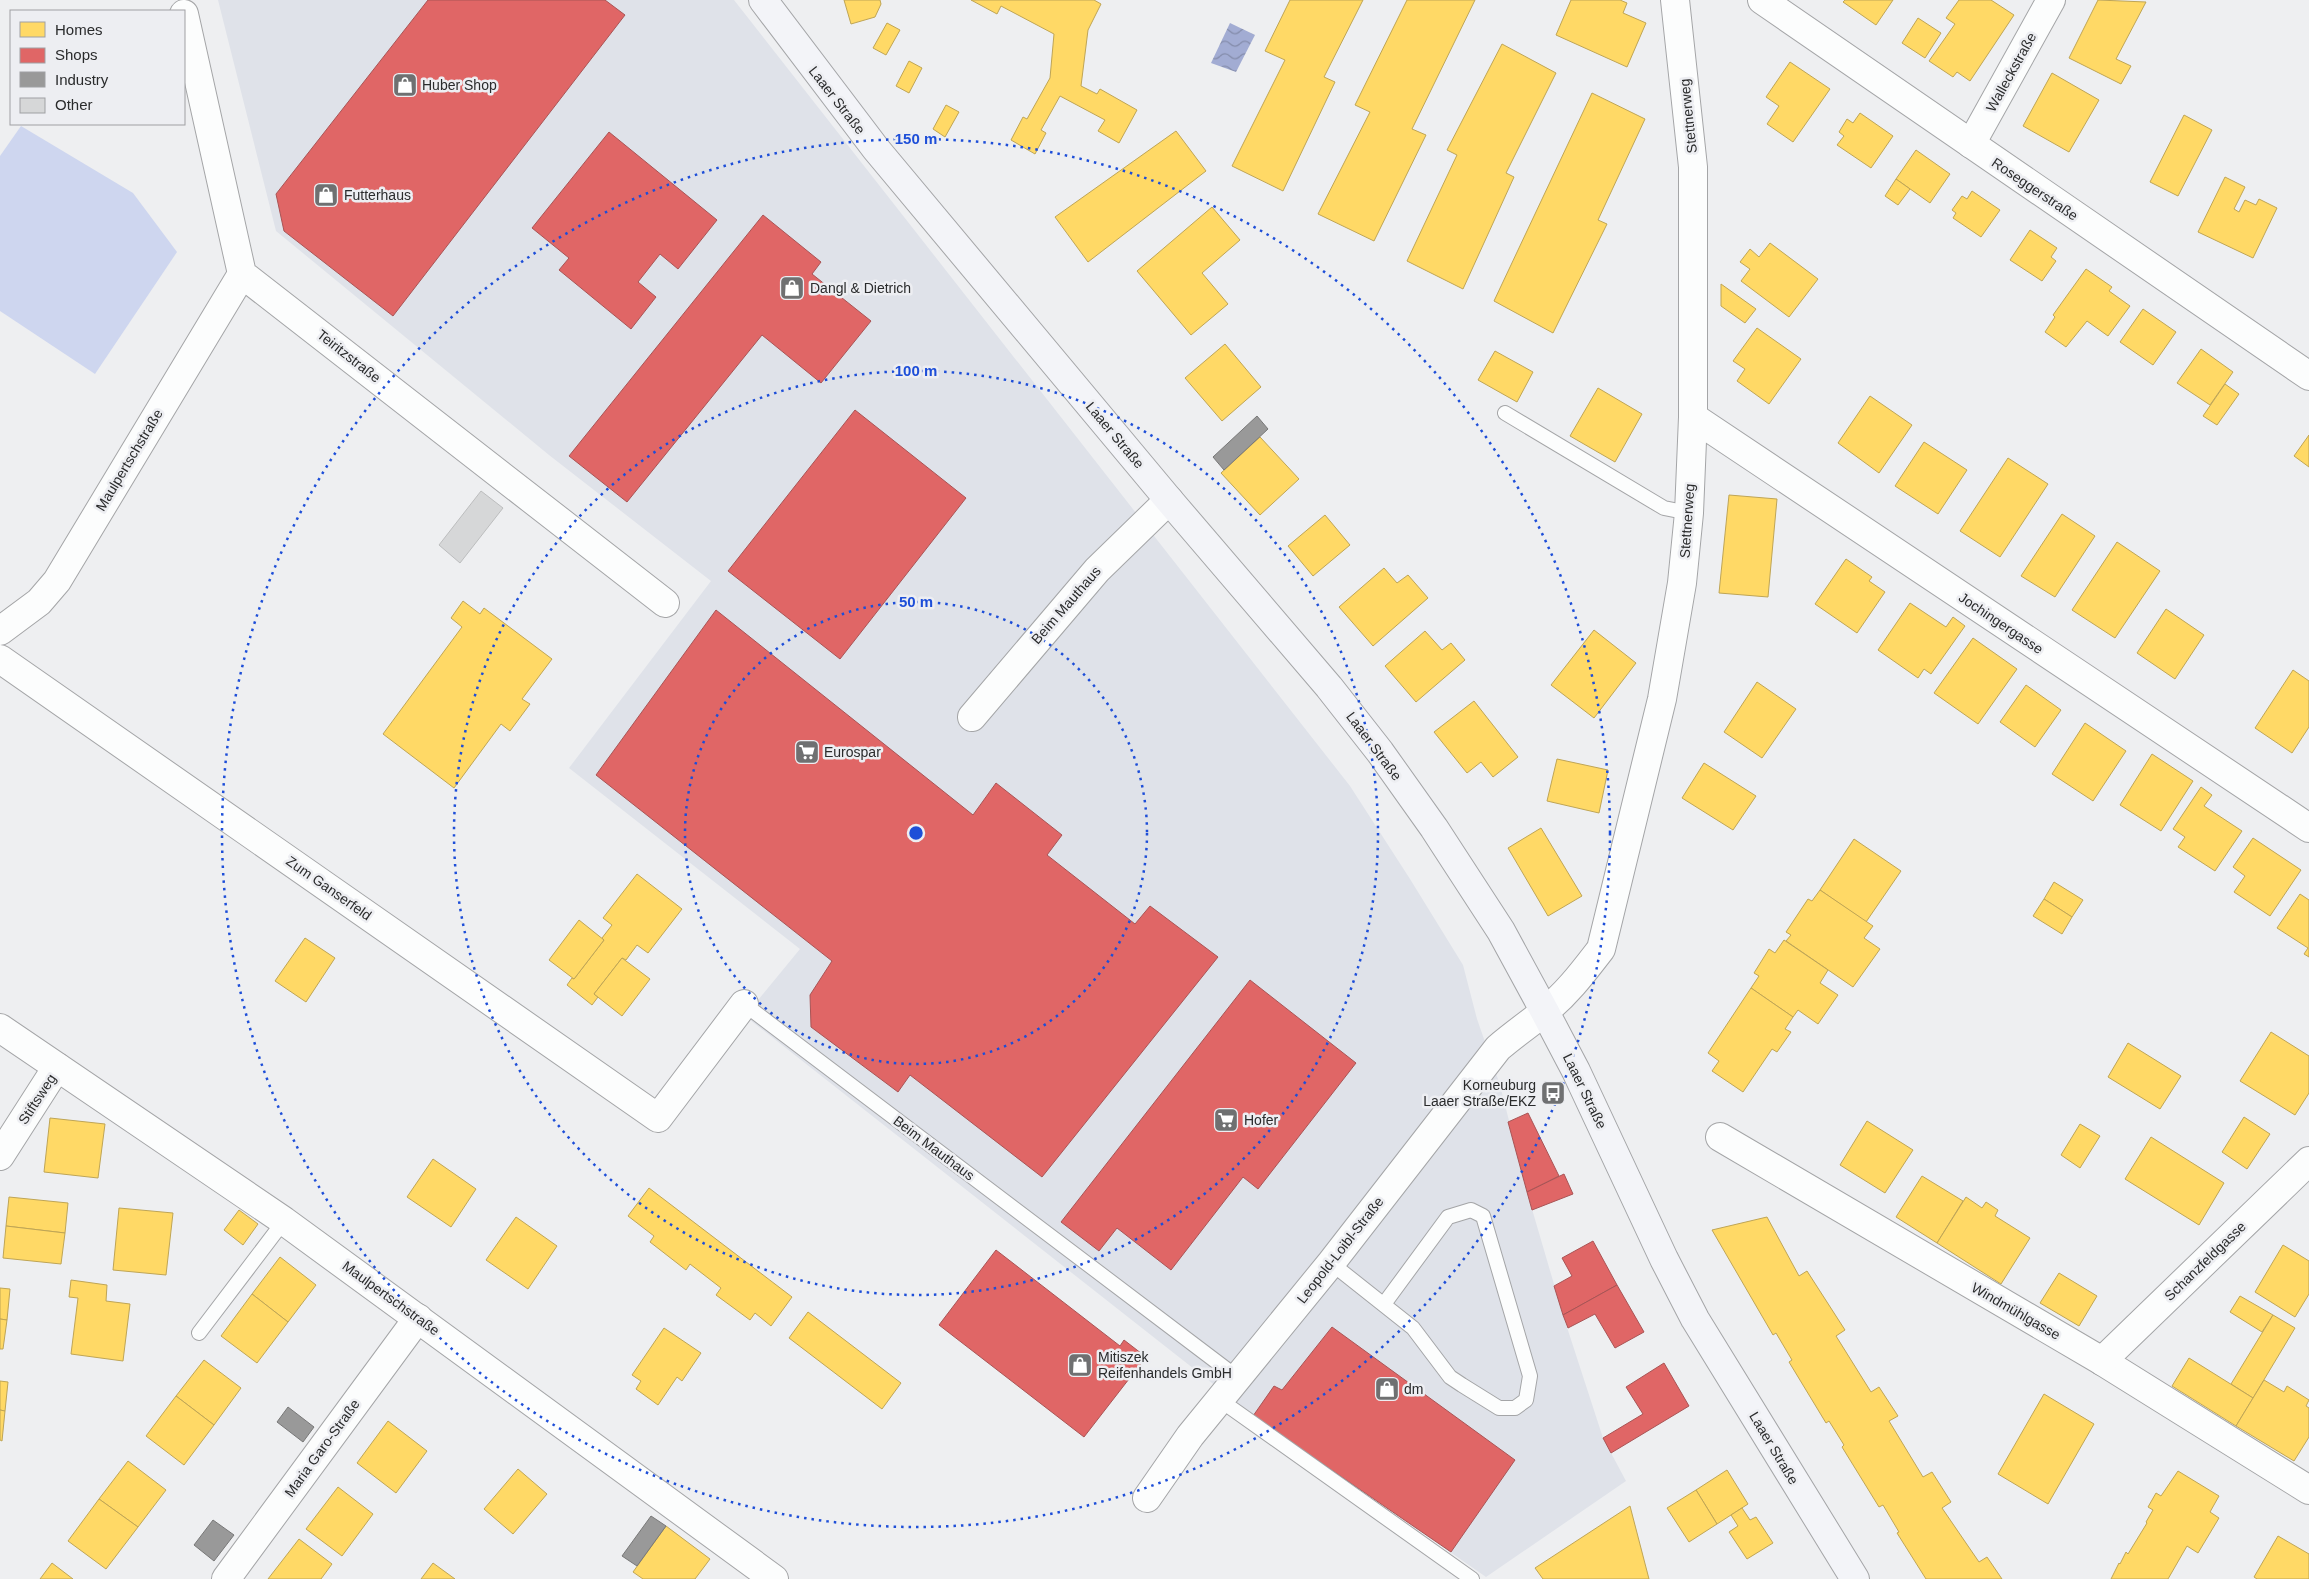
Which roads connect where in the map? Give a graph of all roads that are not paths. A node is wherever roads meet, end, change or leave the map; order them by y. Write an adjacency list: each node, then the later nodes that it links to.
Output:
1 (763, 0): 11 (street, Laaer Straße)
2 (1675, 0): 10 (street, Stettnerweg)
3 (1762, 0): 6 (street, Roseggerstraße)
4 (2052, 0): 6 (street, Walleckstraße)
5 (185, 22): 7 (street)
6 (1971, 144): 8 (street, Roseggerstraße)
7 (242, 274): 13 (street, Teiritzstraße); 14 (street, Maulpertschstraße)
8 (2306, 368)
9 (1505, 413): 12 (lane)
10 (1693, 418): 12 (street, Stettnerweg); 17 (street, Jochingergasse)
11 (1169, 500): 16 (street, Beim Mauthaus); 19 (street, Laaer Straße)
12 (1688, 513): 19 (street, Stettnerweg)
13 (665, 603)
14 (0, 631)
15 (0, 659): 22 (street, Zum Ganserfeld)
16 (972, 717)
17 (2309, 828)
18 (744, 1004): 22 (street, Beim Mauthaus); 32 (lane, Beim Mauthaus)
19 (1545, 1012): 27 (street, Leopold-Loibl-Straße); 39 (street, Laaer Straße)
20 (0, 1028): 21 (street, Maulpertschstraße)
21 (58, 1066): 24 (street, Stiftsweg); 26 (street, Maulpertschstraße)
22 (658, 1118)
23 (1720, 1137): 31 (street, Windmühlgasse)
24 (0, 1156)
25 (2309, 1161): 31 (street, Schanzfeldgasse)
26 (284, 1221): 29 (street, Maulpertschstraße); 30 (lane)
27 (1331, 1263): 28 (lane); 32 (street, Leopold-Loibl-Straße)
28 (1384, 1304): 28 (lane)
29 (418, 1318): 36 (street, Maria Garo-Straße); 37 (street, Maulpertschstraße)
30 (199, 1333)
31 (2102, 1361): 34 (street, Windmühlgasse)
32 (1238, 1378): 33 (street, Leopold-Loibl-Straße)
33 (1220, 1400): 35 (street, Leopold-Loibl-Straße); 38 (lane)
34 (2309, 1490)
35 (1147, 1498)
36 (226, 1579)
37 (774, 1579)
38 (1472, 1579)
39 (1856, 1579)

